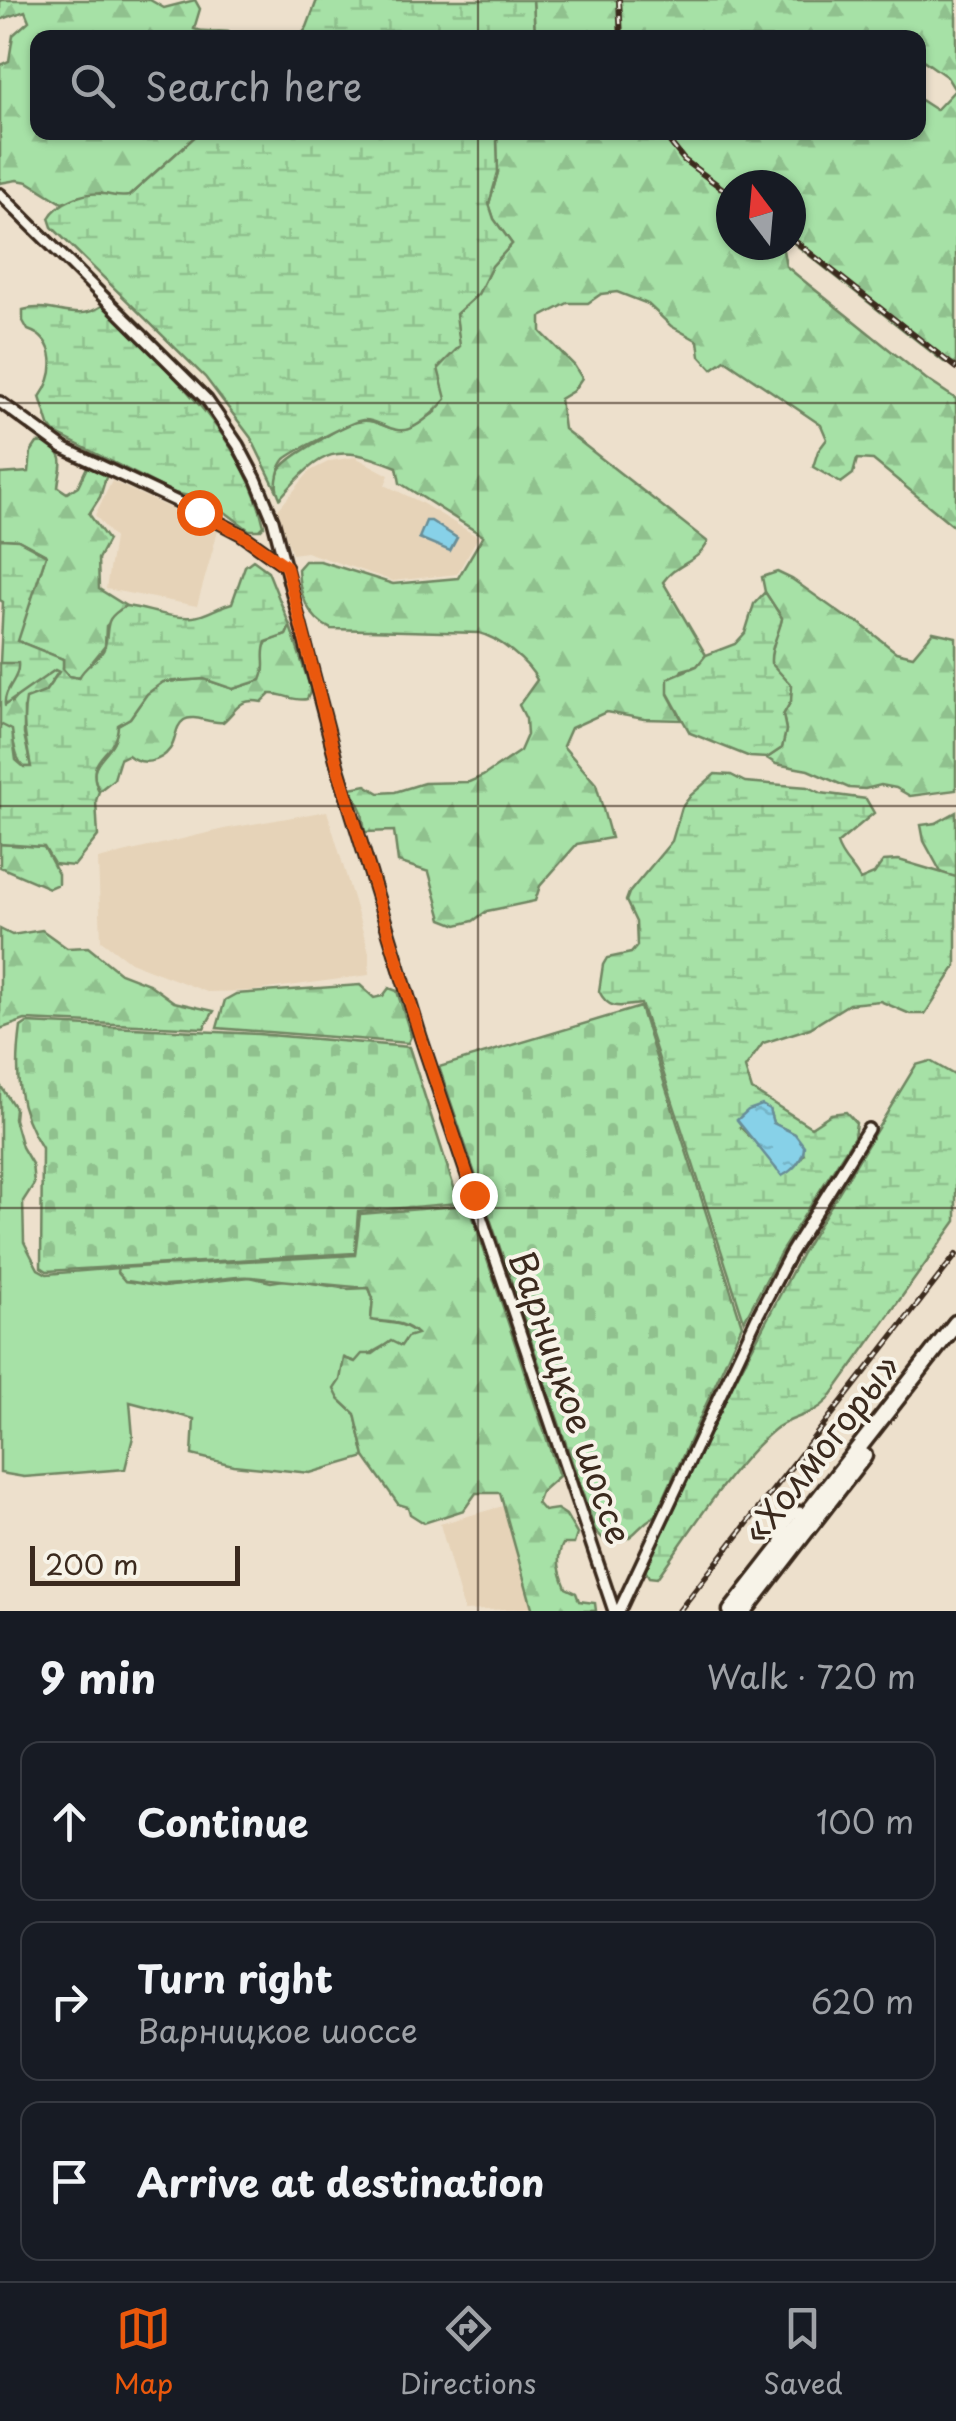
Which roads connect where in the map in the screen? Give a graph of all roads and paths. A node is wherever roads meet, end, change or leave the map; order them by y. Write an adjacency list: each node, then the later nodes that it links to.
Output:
1 (0, 194): 3 (street, Варницкое шоссе)
2 (0, 402): 3 (street)
3 (286, 566): 8 (street, Варницкое шоссе)
4 (868, 1129): 8 (street)
5 (956, 1323): 7 (highway, «Холмогоры»)
6 (956, 1337): 7 (highway, «Холмогоры»)
7 (808, 1522): 9 (highway, «Холмогоры»); 10 (highway, «Холмогоры»)
8 (616, 1611)
9 (731, 1611)
10 (744, 1611)

